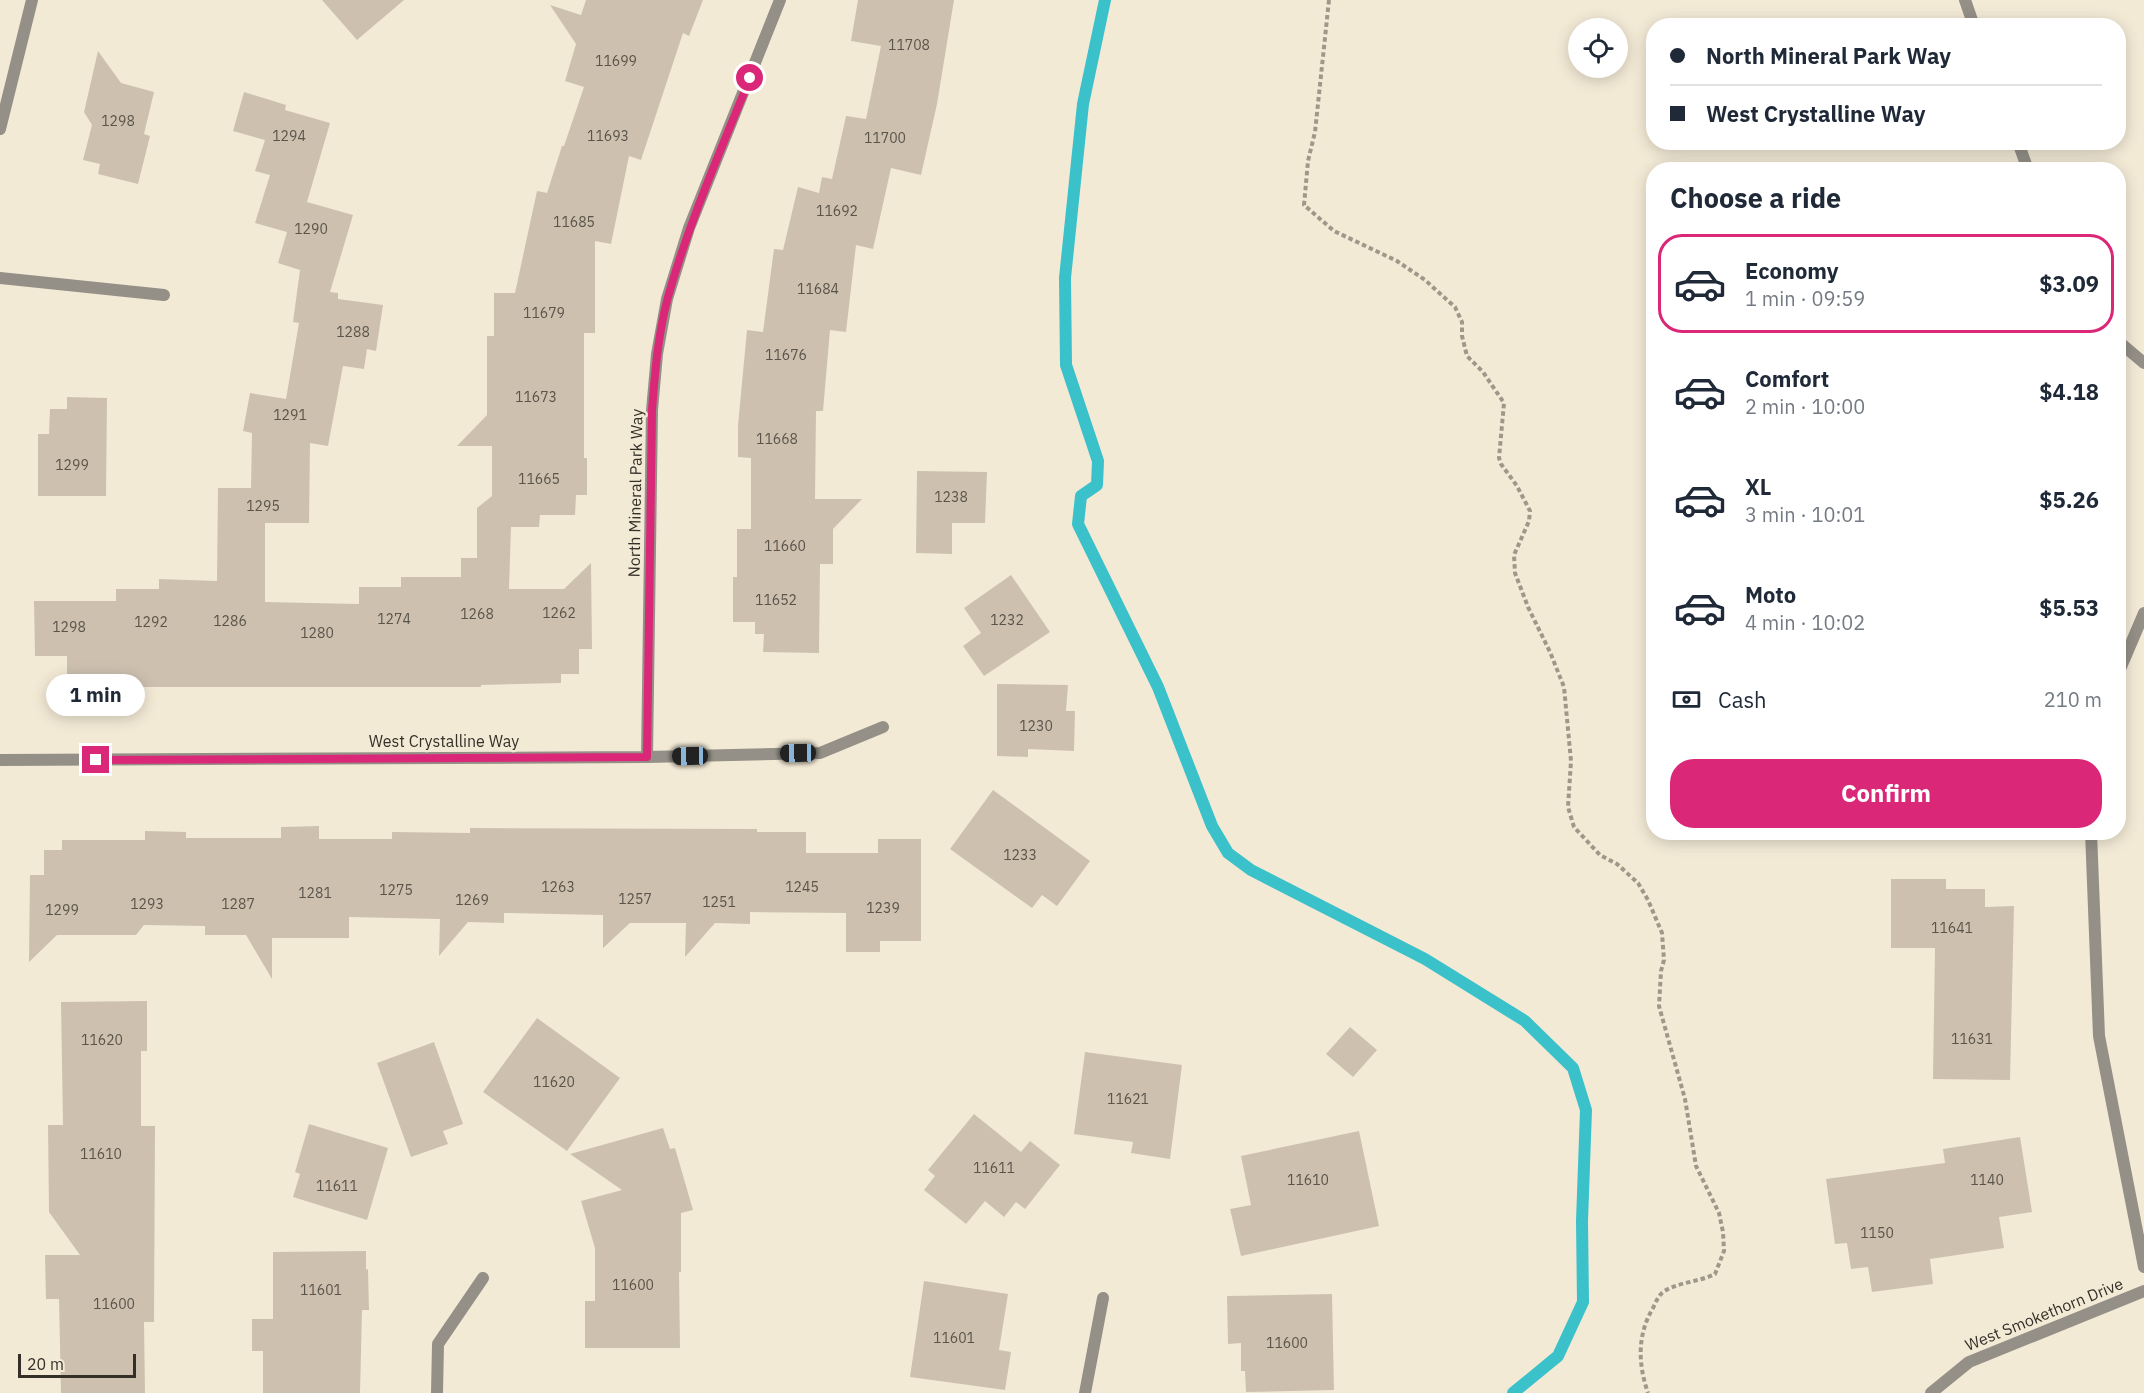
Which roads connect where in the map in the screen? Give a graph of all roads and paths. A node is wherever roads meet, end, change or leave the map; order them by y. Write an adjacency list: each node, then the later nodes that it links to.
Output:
1 (32, 0): 6 (street)
2 (780, 0): 14 (street, North Mineral Park Way)
3 (1329, 0): 23 (path)
4 (1965, 0): 5 (street)
5 (1971, 18)
6 (0, 129)
7 (0, 278): 8 (street)
8 (164, 295)
9 (2126, 348): 10 (street)
10 (2144, 363)
11 (2144, 613): 12 (street)
12 (2126, 655)
13 (883, 727): 14 (street, West Crystalline Way)
14 (647, 757): 15 (street, West Crystalline Way)
15 (0, 760)
16 (2091, 840): 17 (street)
17 (2144, 1267)
18 (483, 1278): 21 (street)
19 (2144, 1292): 24 (street, West Smokethorn Drive)
20 (1103, 1298): 22 (street)
21 (437, 1393)
22 (1085, 1393)
23 (1648, 1393)
24 (1931, 1393)

